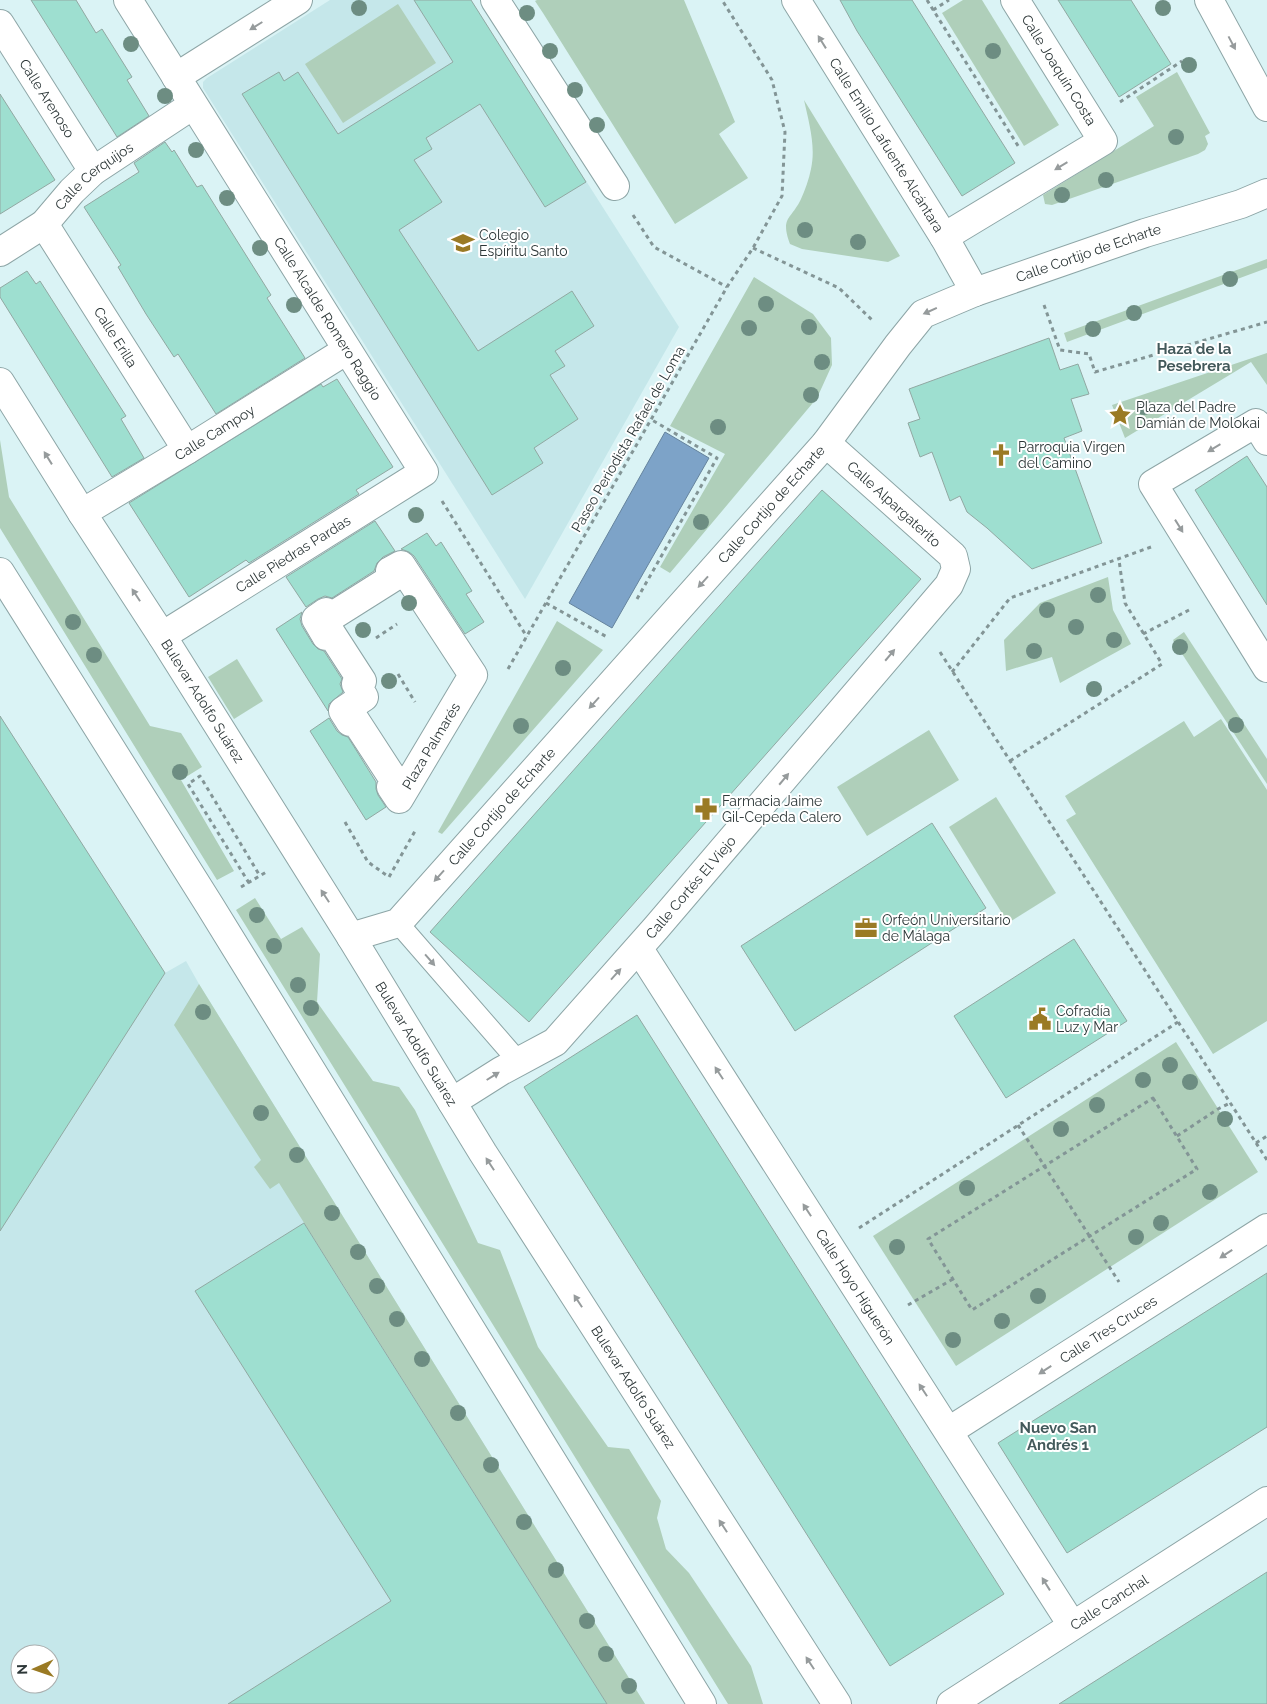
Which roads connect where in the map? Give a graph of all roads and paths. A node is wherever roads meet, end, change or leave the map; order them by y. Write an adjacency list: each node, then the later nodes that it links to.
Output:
1 (128, 0): 13 (street, Calle Alcalde Romero Raggio)
2 (298, 0): 13 (street, one-way to 13)
3 (495, 0): 19 (street)
4 (722, 0): 23 (path, Paseo Periodista Rafael de Loma)
5 (796, 0): 22 (street, Calle Emilio Lafuente Alcántara, one-way to 5)
6 (927, 0): 10 (path)
7 (949, 0): 10 (path)
8 (1015, 0): 16 (street, Calle Joaquín Costa)
9 (1209, 0): 15 (street, one-way to 15)
10 (933, 10): 18 (path)
11 (0, 24): 17 (street, Calle Arenoso)
12 (1182, 61): 16 (path)
13 (176, 77): 14 (street, Calle Alcalde Romero Raggio)
14 (193, 105): 17 (street, Calle Cerquijos); 30 (street, Calle Alcalde Romero Raggio)
15 (1267, 107)
16 (1097, 131): 18 (street, one-way to 18)
17 (93, 171): 21 (street, Calle Cerquijos)
18 (1039, 180): 22 (street)
19 (615, 186): 25 (path)
20 (1267, 192): 26 (street, Calle Cortijo de Echarte)
21 (44, 224): 24 (street, Calle Cerquijos); 35 (street, Calle Erilla)
22 (944, 237): 26 (street, Calle Emilio Lafuente Alcántara)
23 (753, 248): 25 (path, Paseo Periodista Rafael de Loma); 29 (path)
24 (0, 252)
25 (727, 287): 32 (path, Paseo Periodista Rafael de Loma)
26 (975, 292): 29 (street, Calle Cortijo de Echarte, one-way to 29)
27 (1267, 322): 28 (path)
28 (1055, 335)
29 (898, 345): 34 (street, Calle Cortijo de Echarte)
30 (347, 350): 35 (street, Calle Campoy); 36 (street, Calle Alcalde Romero Raggio)
31 (0, 382): 37 (street, Bulevar Adolfo Suárez, one-way to 31)
32 (652, 420): 43 (path, Paseo Periodista Rafael de Loma); 45 (path)
33 (1261, 432): 38 (street, one-way to 38)
34 (826, 443): 40 (street, Calle Alpargaterito); 64 (street, Calle Cortijo de Echarte, one-way to 64)
35 (188, 450): 37 (street, Calle Campoy)
36 (424, 472): 49 (street, Calle Piedras Pardas); 50 (path)
37 (82, 513): 49 (street, Bulevar Adolfo Suárez, one-way to 37)
38 (1184, 534): 39 (path); 42 (street)
39 (1119, 560): 48 (path); 55 (path)
40 (956, 569): 46 (street, Calle Cortés El Viejo)
41 (0, 572): 86 (street)
42 (1221, 594): 48 (path); 52 (street)
43 (546, 603): 47 (path); 50 (path, Paseo Periodista Rafael de Loma)
44 (428, 605): 51 (path); 56 (street, Plaza Palmarés); 56 (street, Plaza Palmarés)
45 (632, 607)
46 (919, 620): 55 (path); 66 (street, Calle Cortés El Viejo, one-way to 46)
47 (580, 622)
48 (1143, 634): 57 (path)
49 (162, 636): 65 (street, Bulevar Adolfo Suárez, one-way to 49)
50 (527, 637): 54 (path, Paseo Periodista Rafael de Loma)
51 (381, 645)
52 (1267, 668)
53 (396, 670): 56 (path)
54 (507, 671)
55 (952, 672): 57 (path)
56 (436, 737)
57 (1010, 761): 67 (path)
58 (345, 822): 59 (path)
59 (418, 825)
60 (274, 868): 61 (path)
61 (260, 876): 62 (path); 62 (path)
62 (249, 883): 63 (path)
63 (235, 891)
64 (398, 923): 65 (street); 68 (lane, one-way to 68)
65 (351, 937): 69 (street, Bulevar Adolfo Suárez)
66 (639, 949): 68 (street, Calle Cortés El Viejo, one-way to 66); 83 (street, Calle Hoyo Higuerón, one-way to 66)
67 (1178, 1022): 70 (path); 71 (path)
68 (518, 1061): 69 (street, Calle Cortés El Viejo, one-way to 68)
69 (452, 1102): 87 (street, Bulevar Adolfo Suárez, one-way to 69)
70 (1230, 1103): 72 (path); 74 (path)
71 (1018, 1125): 76 (path); 77 (path)
72 (1177, 1136): 76 (path); 79 (path)
73 (1267, 1136): 74 (path)
74 (1256, 1143): 75 (path)
75 (1267, 1160)
76 (1044, 1166): 79 (path); 80 (path)
77 (858, 1228)
78 (1267, 1228): 82 (street, Calle Tres Cruces, one-way to 82)
79 (1090, 1236): 80 (path); 82 (path)
80 (953, 1279): 81 (path)
81 (907, 1305)
82 (1136, 1311): 83 (street, Calle Tres Cruces, one-way to 83)
83 (949, 1431): 85 (street, Calle Hoyo Higuerón, one-way to 83)
84 (1267, 1500): 85 (street, Calle Canchal)
85 (1072, 1625): 88 (street, Calle Canchal)
86 (702, 1704)
87 (837, 1704)
88 (951, 1704)

